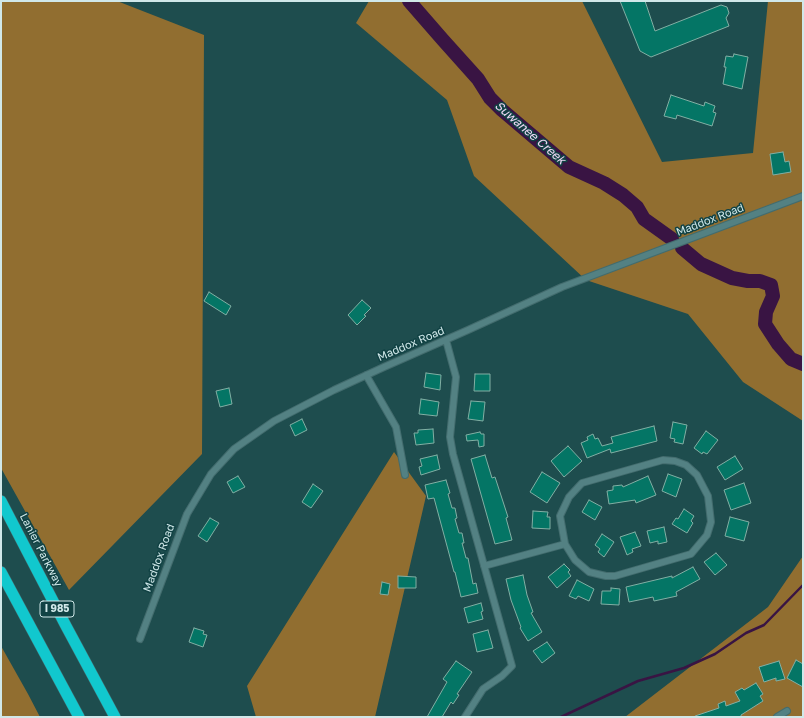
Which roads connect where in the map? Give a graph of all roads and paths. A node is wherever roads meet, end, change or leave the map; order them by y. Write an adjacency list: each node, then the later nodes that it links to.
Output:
1 (803, 196): 2 (street, Maddox Road)
2 (446, 340): 3 (street, Maddox Road); 7 (street)
3 (366, 375): 4 (street); 9 (street, Maddox Road)
4 (406, 475)
5 (1, 501): 12 (highway, Lanier Parkway / I 985)
6 (566, 544): 6 (street); 7 (street)
7 (484, 566): 13 (street)
8 (1, 572): 11 (highway, I 985)
9 (140, 639)
10 (787, 711): 14 (street)
11 (79, 717)
12 (115, 717)
13 (465, 717)
14 (777, 717)

